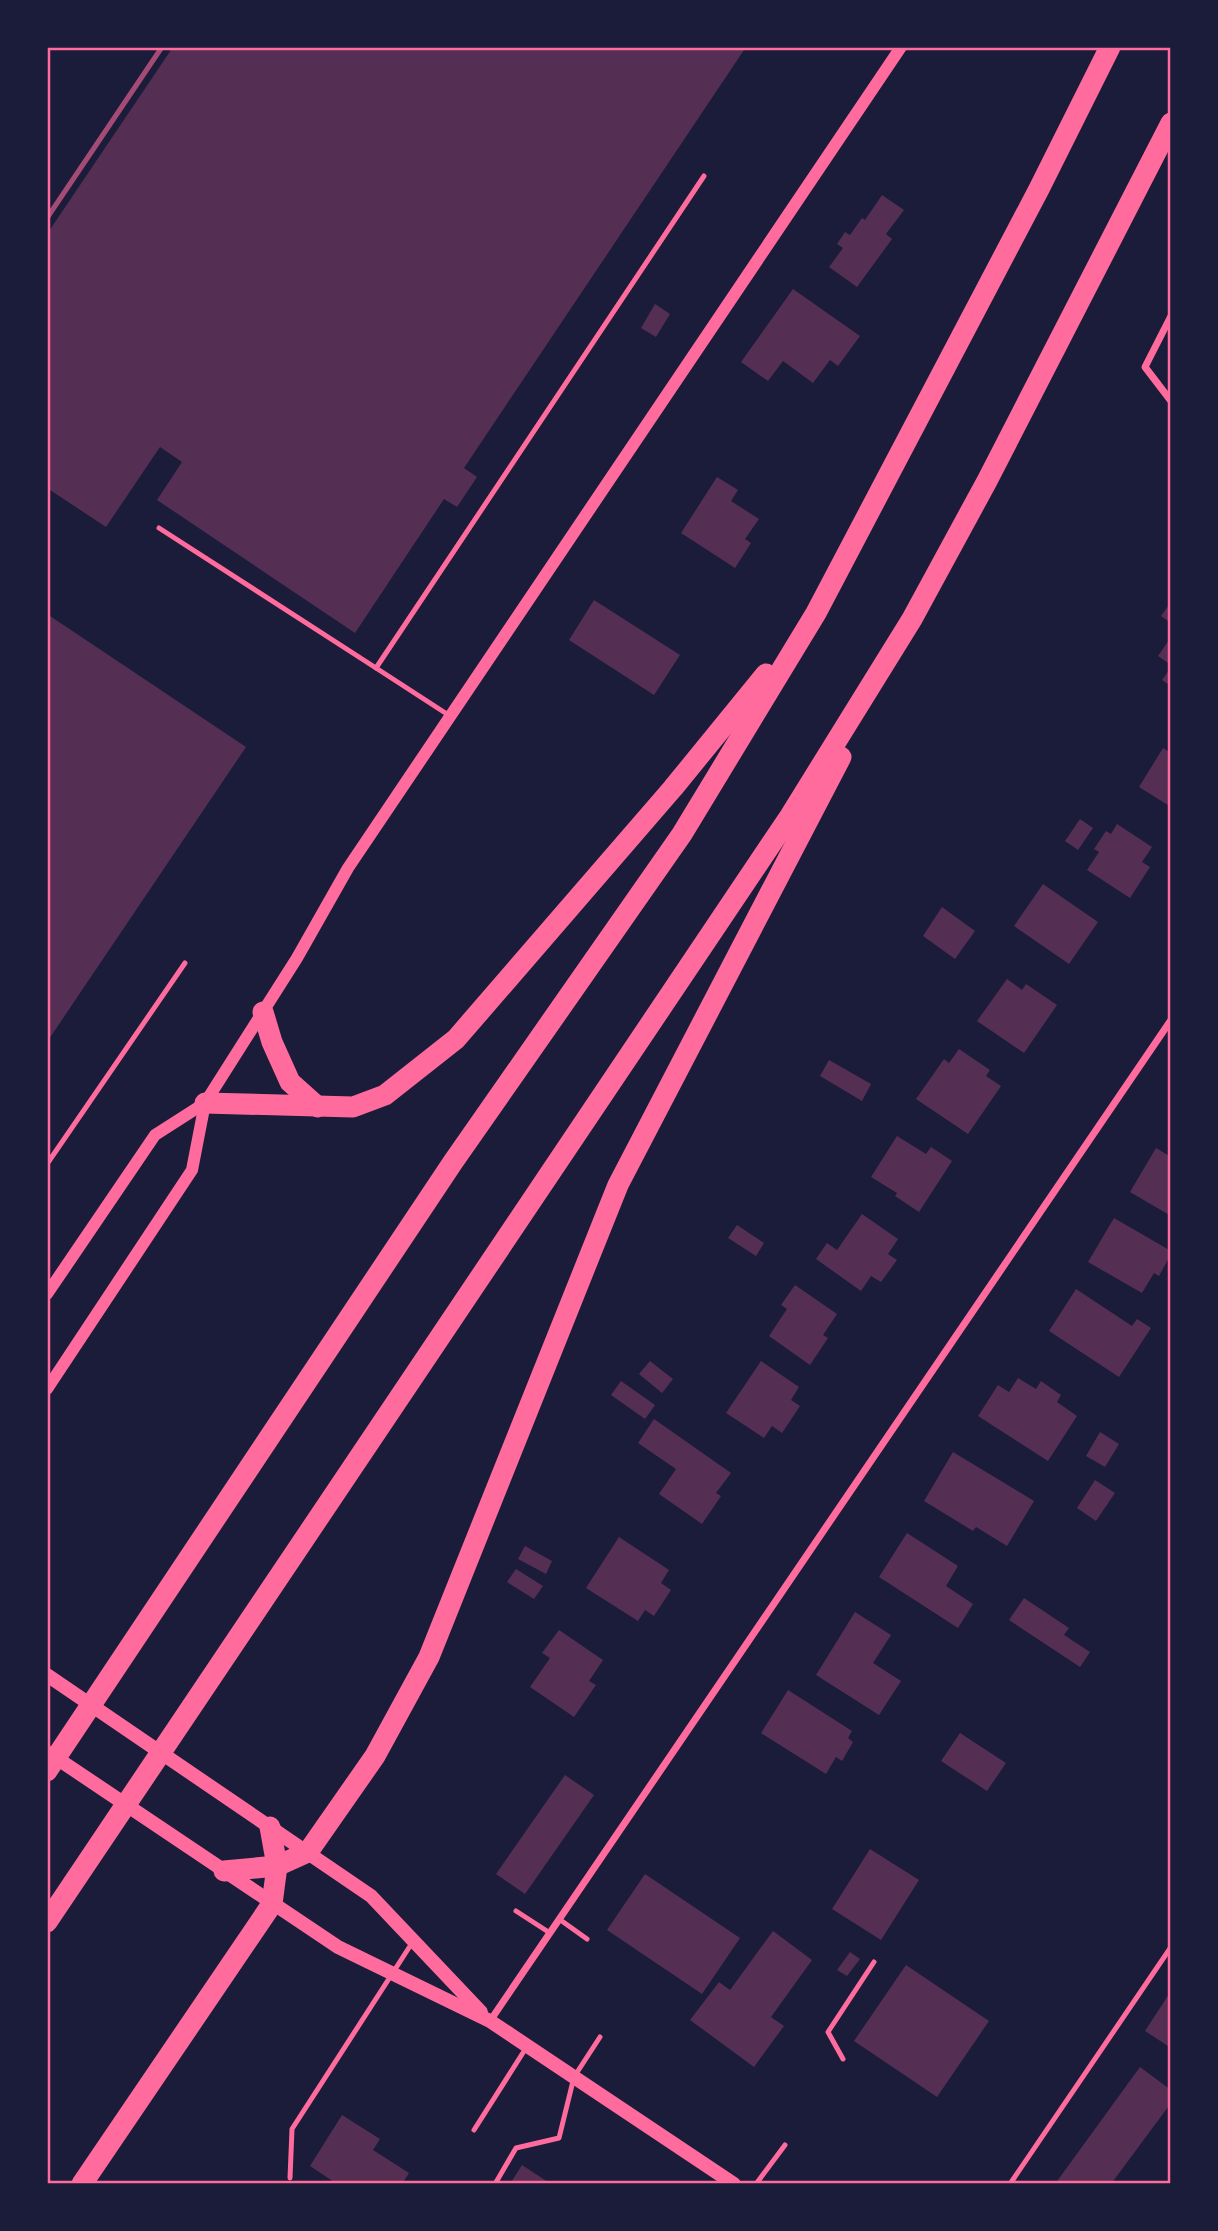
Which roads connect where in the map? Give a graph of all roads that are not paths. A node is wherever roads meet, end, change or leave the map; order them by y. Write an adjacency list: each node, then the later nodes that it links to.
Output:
1 (901, 47): 11 (street)
2 (1110, 47): 8 (highway)
3 (1171, 123): 9 (highway)
4 (704, 176): 10 (lane)
5 (1171, 316): 6 (street)
6 (1171, 401)
7 (159, 528): 10 (lane)
8 (816, 613): 16 (highway); 22 (highway)
9 (912, 619): 24 (highway); 30 (highway)
10 (376, 668): 11 (lane)
11 (450, 716): 13 (street)
12 (185, 963): 17 (lane)
13 (262, 1012): 15 (street); 16 (highway)
14 (1171, 1020): 29 (street)
15 (205, 1103): 16 (highway); 18 (street); 19 (street)
16 (318, 1107)
17 (47, 1164)
18 (47, 1294)
19 (47, 1389)
20 (47, 1675): 23 (main road)
21 (47, 1752): 26 (main road)
22 (47, 1771)
23 (270, 1827): 24 (main road); 25 (highway)
24 (308, 1852): 25 (highway); 33 (main road)
25 (277, 1866): 26 (highway); 27 (highway)
26 (224, 1871): 27 (main road)
27 (272, 1904): 36 (main road); 45 (highway)
28 (516, 1911): 31 (lane)
29 (559, 1919): 31 (street); 32 (lane)
30 (47, 1922)
31 (550, 1933): 37 (street)
32 (587, 1939)
33 (413, 1942): 36 (lane); 37 (main road)
34 (1171, 1948): 49 (lane)
35 (874, 1962): 40 (lane)
36 (393, 1974): 37 (main road); 44 (lane)
37 (490, 2021): 39 (main road)
38 (600, 2037): 41 (lane)
39 (527, 2046): 41 (main road); 42 (lane)
40 (843, 2059)
41 (574, 2077): 46 (lane); 47 (main road)
42 (474, 2130)
43 (785, 2145): 48 (lane)
44 (290, 2178)
45 (82, 2184)
46 (495, 2184)
47 (734, 2184)
48 (756, 2184)
49 (1010, 2184)

